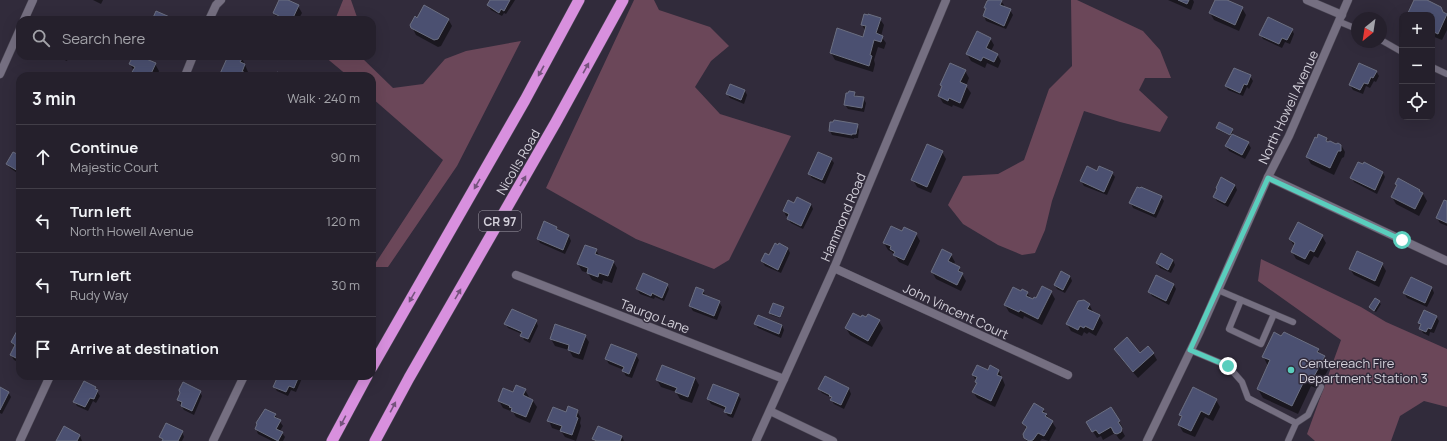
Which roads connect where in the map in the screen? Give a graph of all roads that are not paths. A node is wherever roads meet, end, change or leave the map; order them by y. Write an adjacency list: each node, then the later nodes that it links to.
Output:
1 (33, 0): 8 (street)
2 (221, 0): 9 (street)
3 (580, 0): 29 (highway, Nicolls Road / CR 97, one-way to 29)
4 (623, 0): 41 (highway, Nicolls Road / CR 97, one-way to 4)
5 (946, 0): 22 (street, Hammond Road)
6 (1307, 0): 10 (street)
7 (1348, 0): 10 (street, North Howell Avenue)
8 (26, 16)
9 (211, 16)
10 (1341, 18): 11 (lane); 20 (street, North Howell Avenue)
11 (1351, 25)
12 (16, 38): 18 (street)
13 (1387, 43): 14 (lane)
14 (1399, 50)
15 (192, 60): 17 (street)
16 (1435, 68): 19 (lane)
17 (187, 72)
18 (0, 74)
19 (1447, 74)
20 (1268, 178): 21 (street); 24 (street, North Howell Avenue)
21 (1447, 261)
22 (834, 268): 30 (street, John Vincent Court); 31 (street, Hammond Road)
23 (516, 275): 31 (street, Taurgo Lane)
24 (1218, 290): 25 (lane); 28 (street, North Howell Avenue)
25 (1241, 300): 26 (lane); 26 (lane)
26 (1274, 314): 27 (lane)
27 (1293, 322)
28 (1190, 350): 37 (lane); 44 (street, North Howell Avenue)
29 (376, 360)
30 (1068, 375)
31 (784, 379): 36 (street, Hammond Road)
32 (48, 380): 38 (street)
33 (242, 380): 39 (street)
34 (365, 380): 40 (highway, one-way to 40)
35 (1321, 387): 37 (lane)
36 (770, 411): 42 (street, Hammond Road); 43 (street)
37 (1296, 423): 45 (lane)
38 (20, 441)
39 (214, 441)
40 (332, 441)
41 (375, 441)
42 (756, 441)
43 (833, 441)
44 (1147, 441)
45 (1288, 441)

